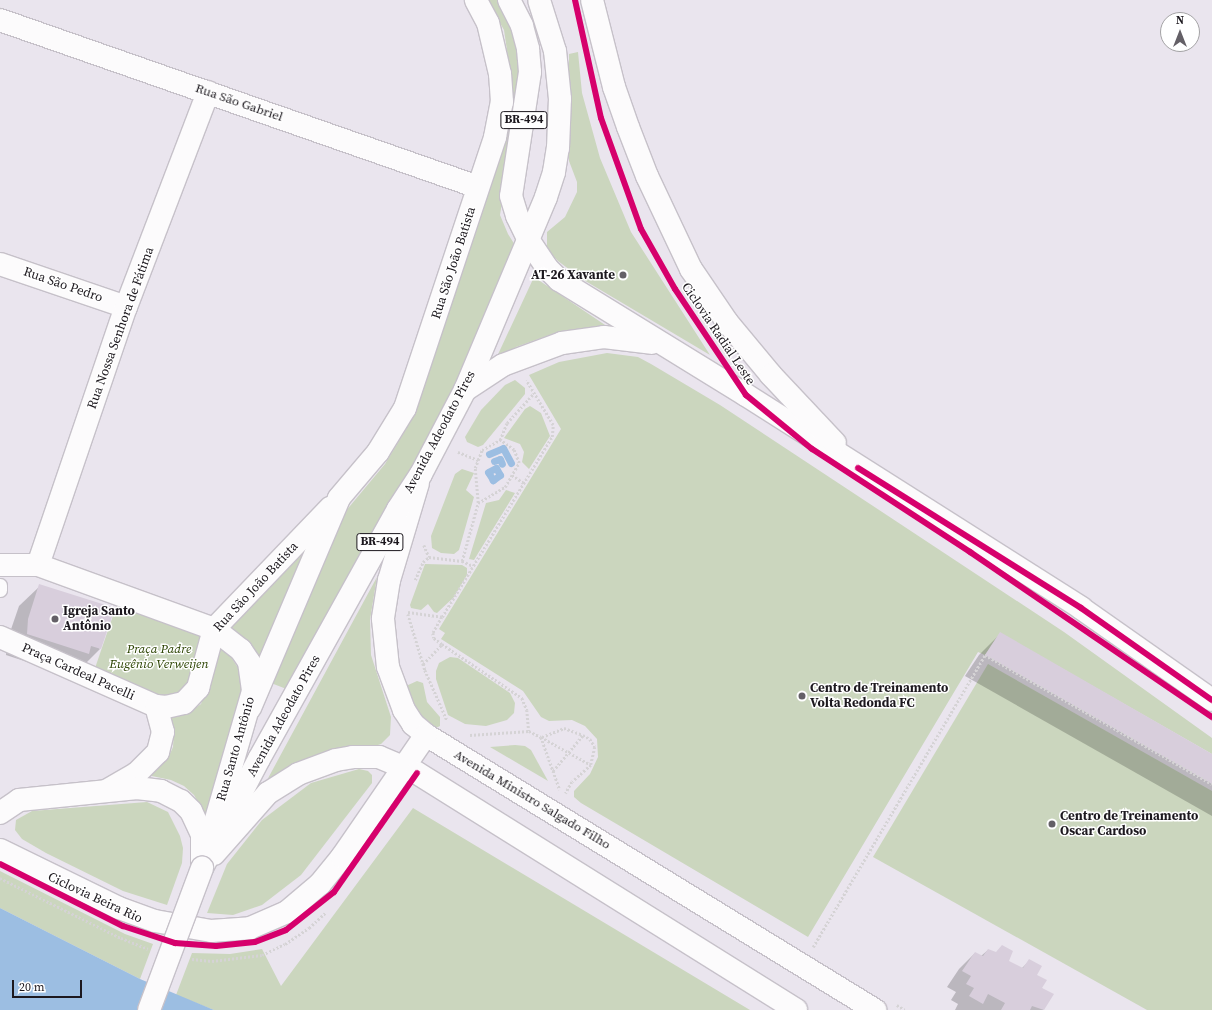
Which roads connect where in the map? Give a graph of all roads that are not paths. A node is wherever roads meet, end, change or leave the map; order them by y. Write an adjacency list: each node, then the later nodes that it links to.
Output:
1 (509, 0): 8 (main road, BR-494)
2 (539, 0): 8 (main road, BR-494)
3 (592, 0): 13 (main road)
4 (479, 4): 7 (main road, Rua São João Batista)
5 (0, 20): 6 (main road, Rua São Gabriel)
6 (208, 92): 7 (main road, Rua São Gabriel); 10 (main road, Rua Nossa Senhora de Fátima)
7 (478, 187): 15 (main road, Rua São João Batista)
8 (529, 241): 11 (main road); 12 (main road, Avenida Adeodato Pires / BR-494)
9 (0, 264): 10 (main road, Rua São Pedro)
10 (126, 307): 17 (main road, Rua Nossa Senhora de Fátima)
11 (665, 345): 12 (main road); 13 (main road)
12 (465, 390): 14 (main road, Avenida Adeodato Pires / BR-494)
13 (858, 468): 22 (main road)
14 (420, 474): 25 (main road, Avenida Ministro Salgado Filho); 31 (main road, Avenida Adeodato Pires / BR-494)
15 (339, 498): 20 (main road, Rua São João Batista); 24 (main road, Rua São João Batista)
16 (0, 565): 17 (main road, Rua Santo Antônio)
17 (38, 565): 20 (main road, Rua Santo Antônio)
18 (0, 585): 19 (lane)
19 (0, 590)
20 (214, 629): 23 (main road, Rua São João Batista); 24 (main road, Rua Santo Antônio)
21 (0, 637): 23 (main road, Praça Cardeal Pacelli)
22 (1212, 700)
23 (156, 706): 27 (main road)
24 (250, 708): 31 (main road, Rua Santo Antônio)
25 (426, 735): 26 (main road); 34 (main road, Avenida Ministro Salgado Filho)
26 (403, 767): 30 (main road); 31 (main road); 33 (main road)
27 (106, 792): 28 (main road); 31 (main road)
28 (9, 800): 29 (main road)
29 (0, 813)
30 (0, 850)
31 (202, 868): 32 (main road, bridge)
32 (149, 1010)
33 (796, 1010)
34 (875, 1010)

